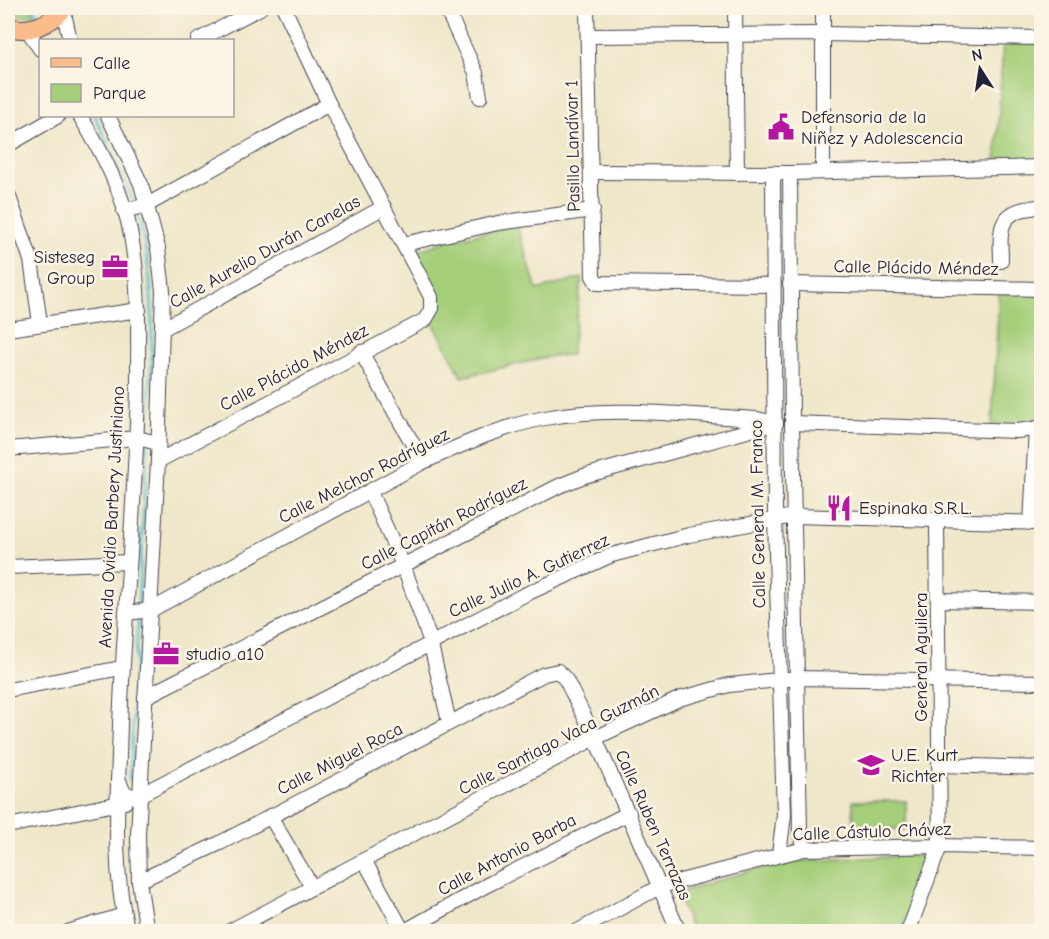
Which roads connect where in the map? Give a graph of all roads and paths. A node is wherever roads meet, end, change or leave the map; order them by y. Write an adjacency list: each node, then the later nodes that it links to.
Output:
1 (63, 8): 9 (main road); 14 (street)
2 (260, 8): 15 (street)
3 (284, 8): 18 (street)
4 (446, 8): 17 (street)
5 (587, 8): 12 (street, Pasillo Landívar 1)
6 (735, 8): 10 (street)
7 (823, 8): 11 (street)
8 (8, 27): 9 (main road)
9 (27, 29): 16 (street)
10 (736, 34): 11 (street); 12 (street); 26 (street)
11 (822, 34): 13 (street); 25 (street)
12 (589, 36): 24 (street, Pasillo Landívar 1)
13 (1041, 38)
14 (70, 39)
15 (200, 39)
16 (39, 47)
17 (480, 97)
18 (329, 104): 31 (street); 32 (street)
19 (56, 117): 22 (street)
20 (81, 117): 32 (street, Avenida Ovidio Barbery Justiniano)
21 (108, 117): 32 (street, Avenida Ovidio Barbery Justiniano)
22 (8, 145)
23 (1041, 167): 25 (street)
24 (592, 172): 26 (street); 33 (street, Pasillo Landívar 1)
25 (823, 172): 28 (street)
26 (736, 173): 27 (street)
27 (773, 173): 28 (street); 34 (street, Calle General M. Franco)
28 (790, 173): 35 (street, Calle General M. Franco)
29 (8, 194): 42 (street)
30 (1041, 206): 37 (street)
31 (384, 207): 36 (street); 43 (street, Calle Aurelio Durán Canelas)
32 (136, 208): 41 (street, Avenida Ovidio Barbery Justiniano); 43 (street, Avenida Ovidio Barbery Justiniano)
33 (593, 210): 36 (street); 39 (street, Pasillo Landívar 1)
34 (774, 221): 35 (street); 39 (street, Calle General M. Franco)
35 (790, 221): 38 (street, Calle General M. Franco)
36 (404, 244): 45 (street, Calle Plácido Méndez)
37 (1001, 261)
38 (790, 284): 40 (street, Calle Plácido Méndez); 47 (street, Calle General M. Franco)
39 (773, 285): 46 (street, Calle General M. Franco)
40 (1041, 289)
41 (139, 310): 42 (street); 49 (street, Avenida Ovidio Barbery Justiniano)
42 (40, 323): 44 (street)
43 (164, 328): 49 (street, Avenida Ovidio Barbery Justiniano)
44 (8, 329)
45 (361, 352): 51 (street, Calle Plácido Méndez); 52 (street)
46 (776, 423): 52 (street, Calle Melchor Rodríguez); 55 (street, Calle General M. Franco); 59 (street, Calle Capitán Rodríguez)
47 (792, 423): 48 (street); 54 (street, Calle General M. Franco)
48 (1039, 428): 57 (street)
49 (147, 440): 50 (street); 51 (street, Avenida Ovidio Barbery Justiniano); 58 (street, Avenida Ovidio Barbery Justiniano)
50 (8, 449)
51 (158, 460): 63 (street, Avenida Ovidio Barbery Justiniano)
52 (423, 462): 53 (street, Calle Melchor Rodríguez)
53 (370, 492): 59 (street); 63 (street, Calle Melchor Rodríguez)
54 (794, 516): 55 (street, Calle Julio A. Gutierrez); 56 (street, Calle Julio A. Gutierrez); 67 (street, Calle General M. Franco)
55 (775, 519): 64 (street, Calle Julio A. Gutierrez); 69 (street, Calle General M. Franco)
56 (937, 521): 57 (street, Calle Julio A. Gutierrez); 61 (street, General Aguilera)
57 (1036, 523)
58 (129, 562): 60 (street); 63 (street, Avenida Ovidio Barbery Justiniano)
59 (403, 565): 64 (street); 72 (street, Calle Capitán Rodríguez)
60 (8, 567)
61 (938, 600): 62 (street); 68 (street, General Aguilera)
62 (1041, 602)
63 (138, 612): 65 (street, Avenida Ovidio Barbery Justiniano); 72 (street, Avenida Ovidio Barbery Justiniano)
64 (428, 644): 73 (street); 78 (street, Calle Julio A. Gutierrez)
65 (121, 668): 71 (street); 77 (street, Avenida Ovidio Barbery Justiniano)
66 (558, 671): 73 (street, Calle Miguel Roca); 74 (street, Calle Ruben Terrazas)
67 (798, 678): 68 (street, Calle Santiago Vaca Guzmán); 69 (street, Calle Santiago Vaca Guzmán); 86 (street, Calle General M. Franco)
68 (939, 679): 70 (street, Calle Santiago Vaca Guzmán); 75 (street, General Aguilera)
69 (779, 680): 74 (street, Calle Santiago Vaca Guzmán); 87 (street, Calle General M. Franco)
70 (1041, 682)
71 (8, 690)
72 (144, 697): 78 (street, Avenida Ovidio Barbery Justiniano)
73 (449, 722): 82 (street, Calle Miguel Roca)
74 (595, 738): 80 (street, Calle Ruben Terrazas); 88 (street, Calle Santiago Vaca Guzmán)
75 (939, 765): 76 (street); 84 (street, General Aguilera)
76 (1041, 768)
77 (118, 778): 78 (street); 79 (street, Avenida Ovidio Barbery Justiniano)
78 (140, 795): 81 (street, Avenida Ovidio Barbery Justiniano)
79 (117, 804): 81 (street); 83 (street); 92 (street, Avenida Ovidio Barbery Justiniano)
80 (628, 813): 91 (street, Calle Ruben Terrazas); 93 (street, Calle Antonio Barba)
81 (139, 816): 89 (street, Avenida Ovidio Barbery Justiniano)
82 (270, 816): 89 (street, Calle Miguel Roca); 90 (street)
83 (8, 826)
84 (940, 846): 85 (street, Calle Cástulo Chávez); 86 (street, Calle Cástulo Chávez); 100 (street, General Aguilera)
85 (1041, 848)
86 (804, 849): 87 (street, Calle Cástulo Chávez)
87 (779, 854): 91 (street, Calle Cástulo Chávez)
88 (364, 860): 90 (street, Calle Santiago Vaca Guzmán); 93 (street)
89 (139, 881): 96 (street, Avenida Ovidio Barbery Justiniano)
90 (312, 886): 97 (street, Calle Santiago Vaca Guzmán)
91 (662, 886): 98 (street, Calle Cástulo Chávez); 99 (street, Calle Ruben Terrazas)
92 (124, 915): 94 (street); 95 (street, Avenida Ovidio Barbery Justiniano)
93 (403, 931)
94 (68, 932)
95 (128, 932)
96 (147, 932)
97 (228, 932)
98 (576, 932)
99 (679, 932)
100 (908, 932)

